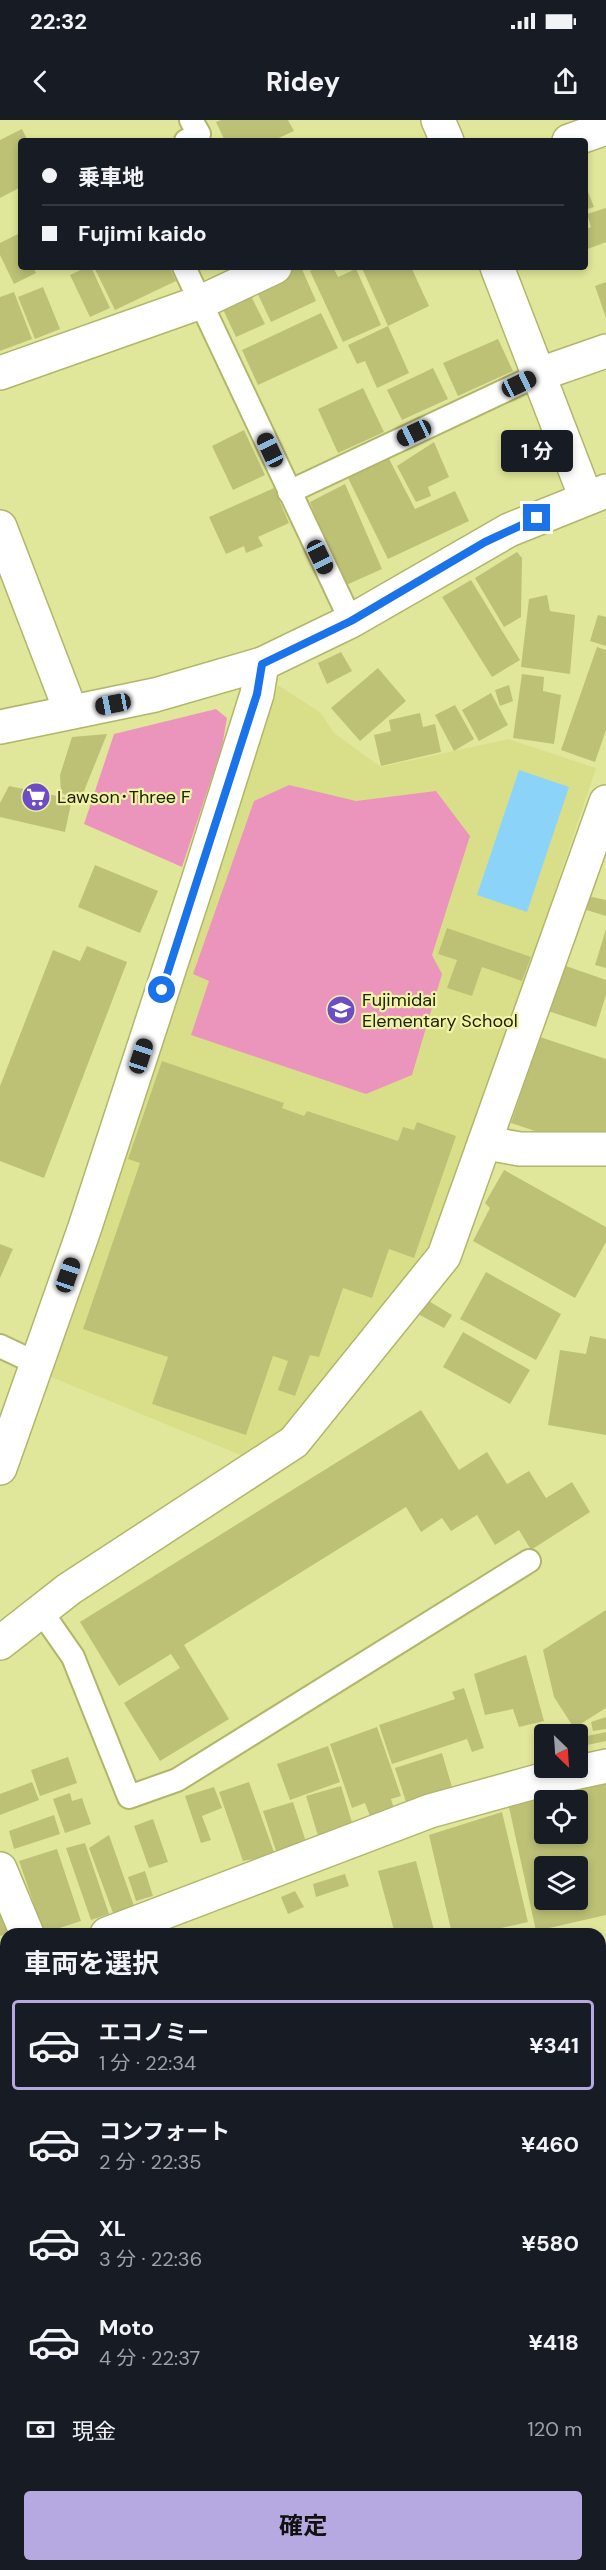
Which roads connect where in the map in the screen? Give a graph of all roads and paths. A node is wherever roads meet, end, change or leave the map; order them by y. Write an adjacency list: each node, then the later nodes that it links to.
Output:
1 (191, 120): 4 (lane)
2 (438, 120): 5 (street)
3 (606, 128): 6 (street)
4 (192, 138)
5 (446, 138)
6 (578, 138)
7 (185, 270): 10 (lane)
8 (269, 270): 10 (street)
9 (498, 270): 13 (street)
10 (201, 302): 12 (street); 14 (lane)
11 (606, 351): 13 (street)
12 (0, 373)
13 (540, 375): 14 (lane); 15 (street)
14 (289, 492): 17 (lane)
15 (596, 495): 17 (street)
16 (0, 526): 19 (street)
17 (351, 621): 18 (street)
18 (262, 664): 19 (street); 25 (street)
19 (71, 712): 20 (street)
20 (0, 727)
21 (606, 802): 22 (street)
22 (486, 1143): 23 (street); 28 (street)
23 (606, 1149)
24 (0, 1346): 25 (lane)
25 (36, 1363): 26 (street)
26 (0, 1468)
27 (529, 1561): 28 (lane)
28 (41, 1611): 29 (street)
29 (0, 1643)
30 (606, 1766): 33 (street)
31 (0, 1869): 32 (street)
32 (25, 1928)
33 (123, 1928)

